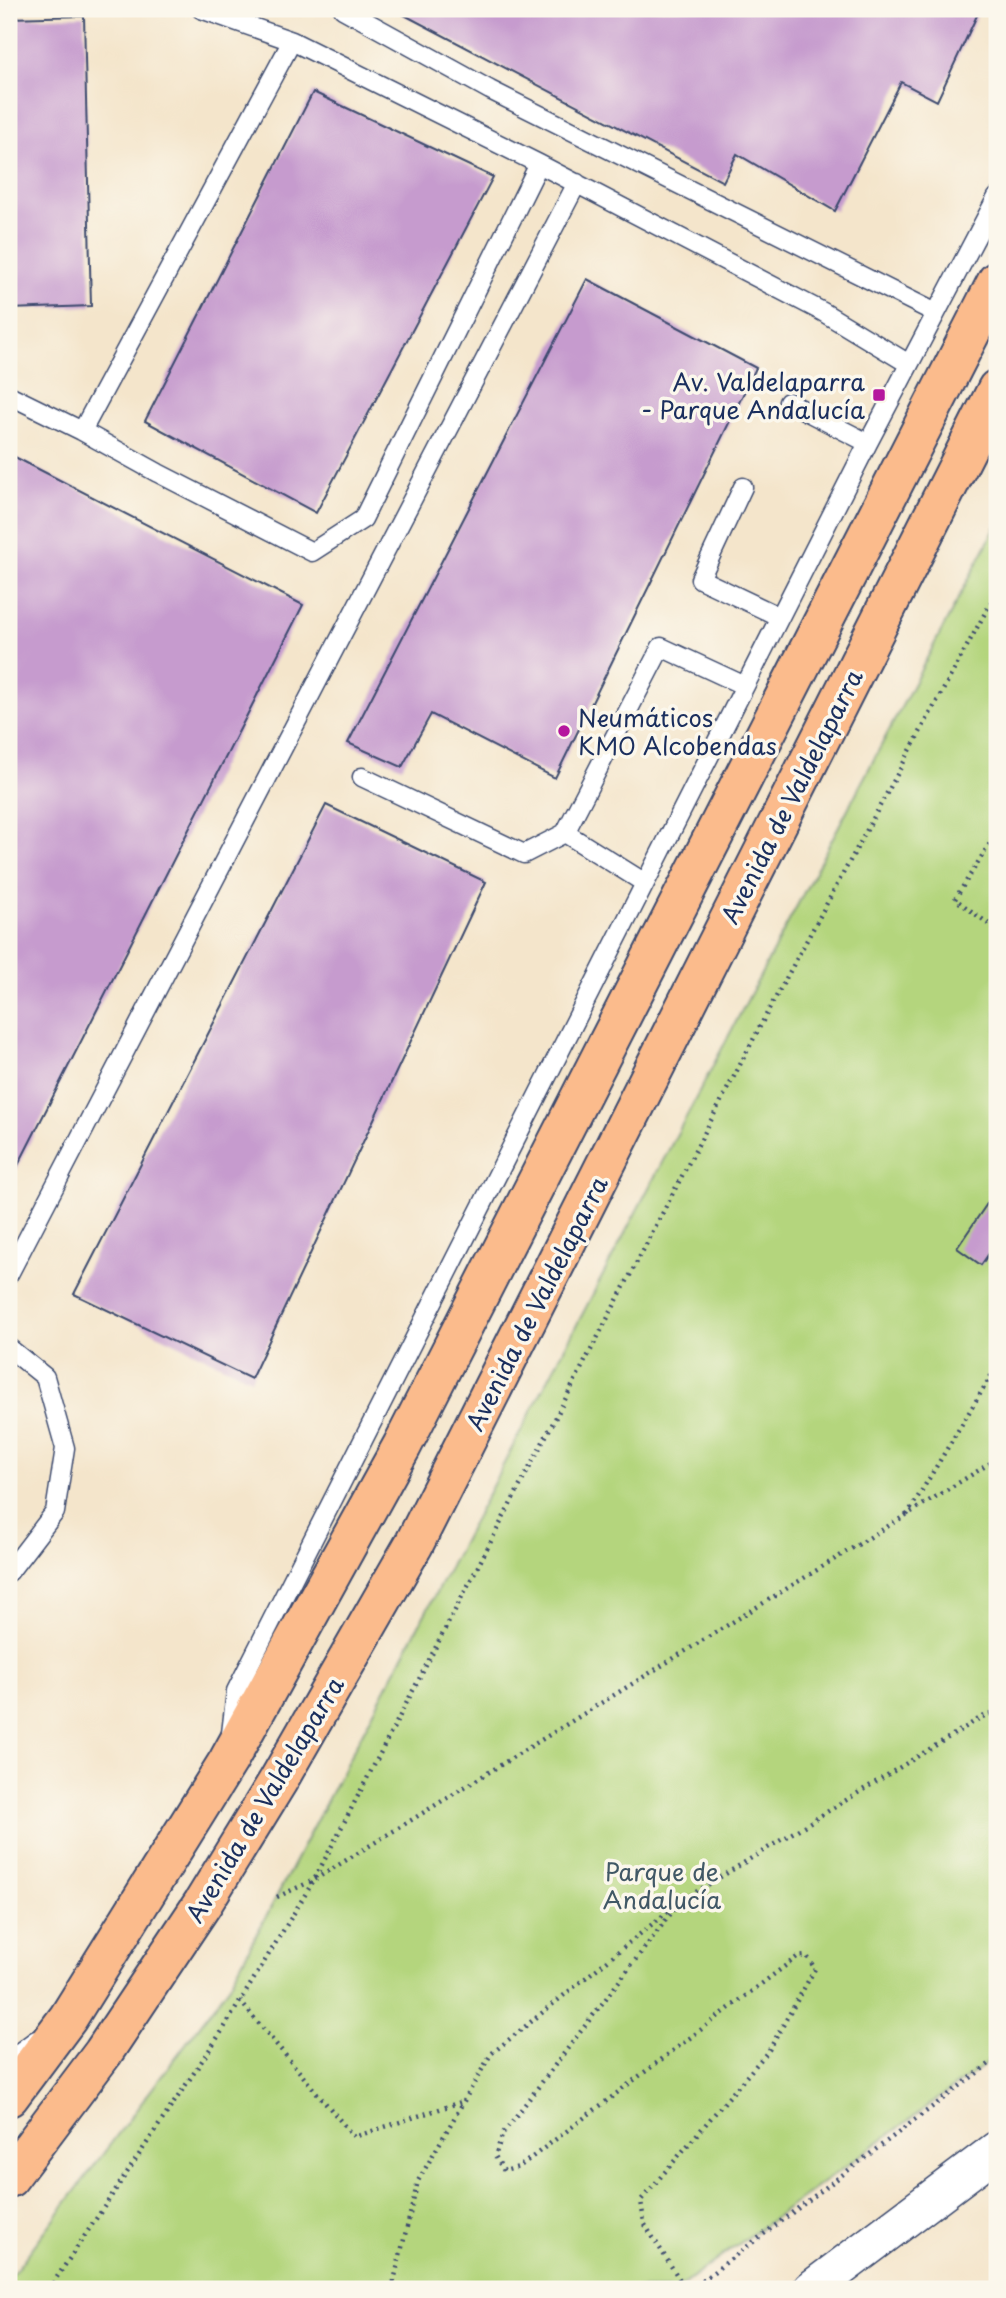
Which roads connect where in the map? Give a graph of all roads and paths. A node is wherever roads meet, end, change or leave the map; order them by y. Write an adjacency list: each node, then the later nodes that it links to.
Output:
1 (201, 9): 3 (lane)
2 (343, 9): 8 (lane)
3 (292, 41): 4 (lane); 13 (lane)
4 (539, 164): 5 (lane); 13 (lane)
5 (576, 183): 9 (lane); 24 (lane)
6 (997, 197): 8 (lane, Avenida de Valdelaparra)
7 (997, 281): 31 (highway, Avenida de Valdelaparra)
8 (936, 313): 9 (lane, Avenida de Valdelaparra)
9 (909, 364): 14 (lane, Avenida de Valdelaparra)
10 (997, 389): 42 (highway, Avenida de Valdelaparra)
11 (9, 395): 13 (lane)
12 (788, 402): 14 (lane)
13 (82, 431)
14 (868, 443): 17 (lane, Avenida de Valdelaparra)
15 (743, 487): 17 (lane)
16 (997, 591): 32 (path)
17 (780, 617): 18 (lane, Avenida de Valdelaparra)
18 (746, 686): 21 (lane); 22 (lane, Avenida de Valdelaparra)
19 (362, 777): 21 (lane)
20 (997, 832): 23 (path)
21 (565, 833): 22 (lane)
22 (645, 883): 31 (lane, Avenida de Valdelaparra)
23 (997, 930)
24 (9, 1274)
25 (9, 1348): 29 (lane)
26 (997, 1366): 28 (path)
27 (997, 1458): 28 (path)
28 (906, 1516): 32 (path)
29 (9, 1572)
30 (997, 1712): 34 (path)
31 (228, 1761): 36 (highway, Avenida de Valdelaparra)
32 (314, 1880): 33 (path); 35 (path)
33 (277, 1896)
34 (679, 1903): 40 (path); 43 (path)
35 (240, 2001): 40 (path); 44 (path)
36 (68, 2018): 38 (lane, Avenida de Valdelaparra); 39 (highway, Avenida de Valdelaparra)
37 (997, 2058): 46 (path)
38 (9, 2060)
39 (9, 2097)
40 (465, 2100): 45 (path)
41 (997, 2150): 47 (street)
42 (9, 2178)
43 (683, 2285)
44 (49, 2289)
45 (392, 2289)
46 (691, 2289)
47 (812, 2289)

